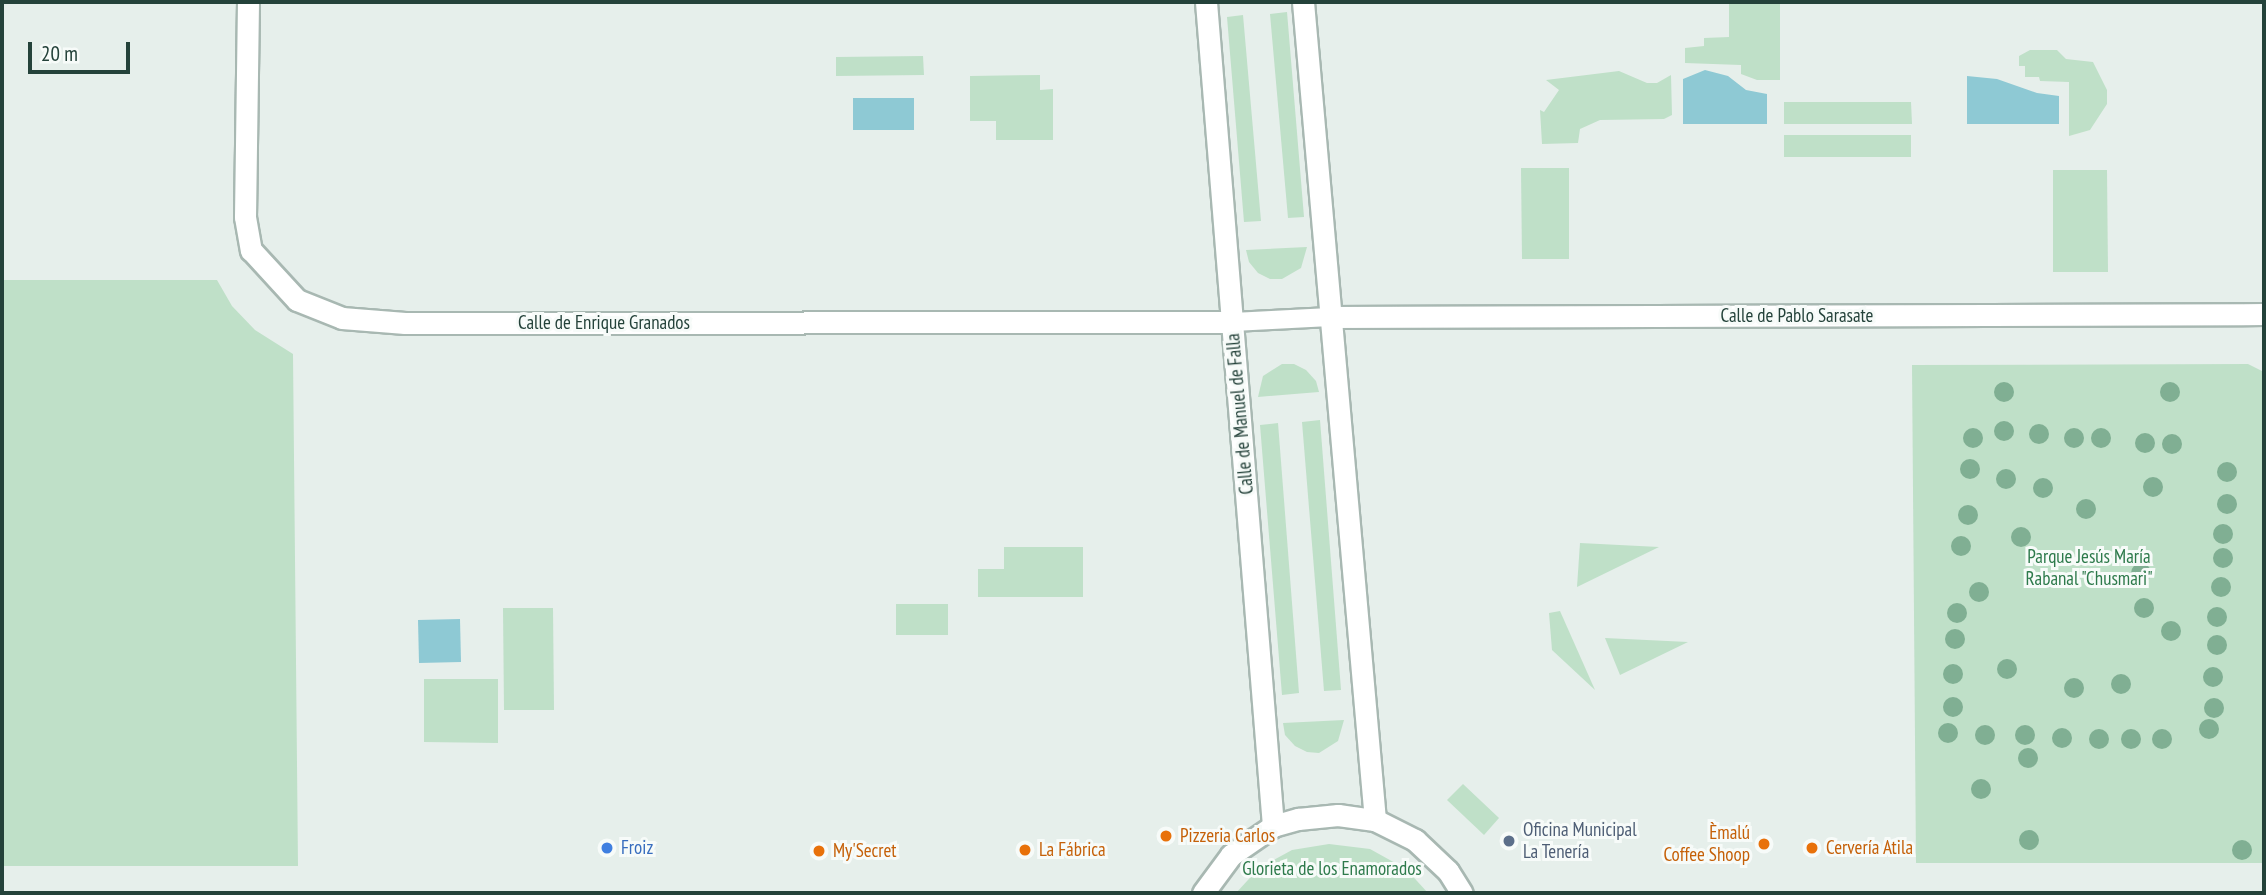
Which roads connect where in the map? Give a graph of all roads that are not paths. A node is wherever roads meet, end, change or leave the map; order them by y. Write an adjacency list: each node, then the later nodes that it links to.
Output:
1 (248, 2): 6 (street, Calle de Enrique Granados)
2 (1206, 2): 6 (street, Calle de Manuel de Falla)
3 (1303, 2): 5 (street)
4 (2264, 314): 5 (street, Calle de Pablo Sarasate)
5 (1330, 317): 6 (lane); 7 (street)
6 (1233, 322): 8 (street, Calle de Manuel de Falla)
7 (1375, 820): 8 (street); 10 (street)
8 (1273, 826): 9 (street)
9 (1203, 893)
10 (1462, 893)

